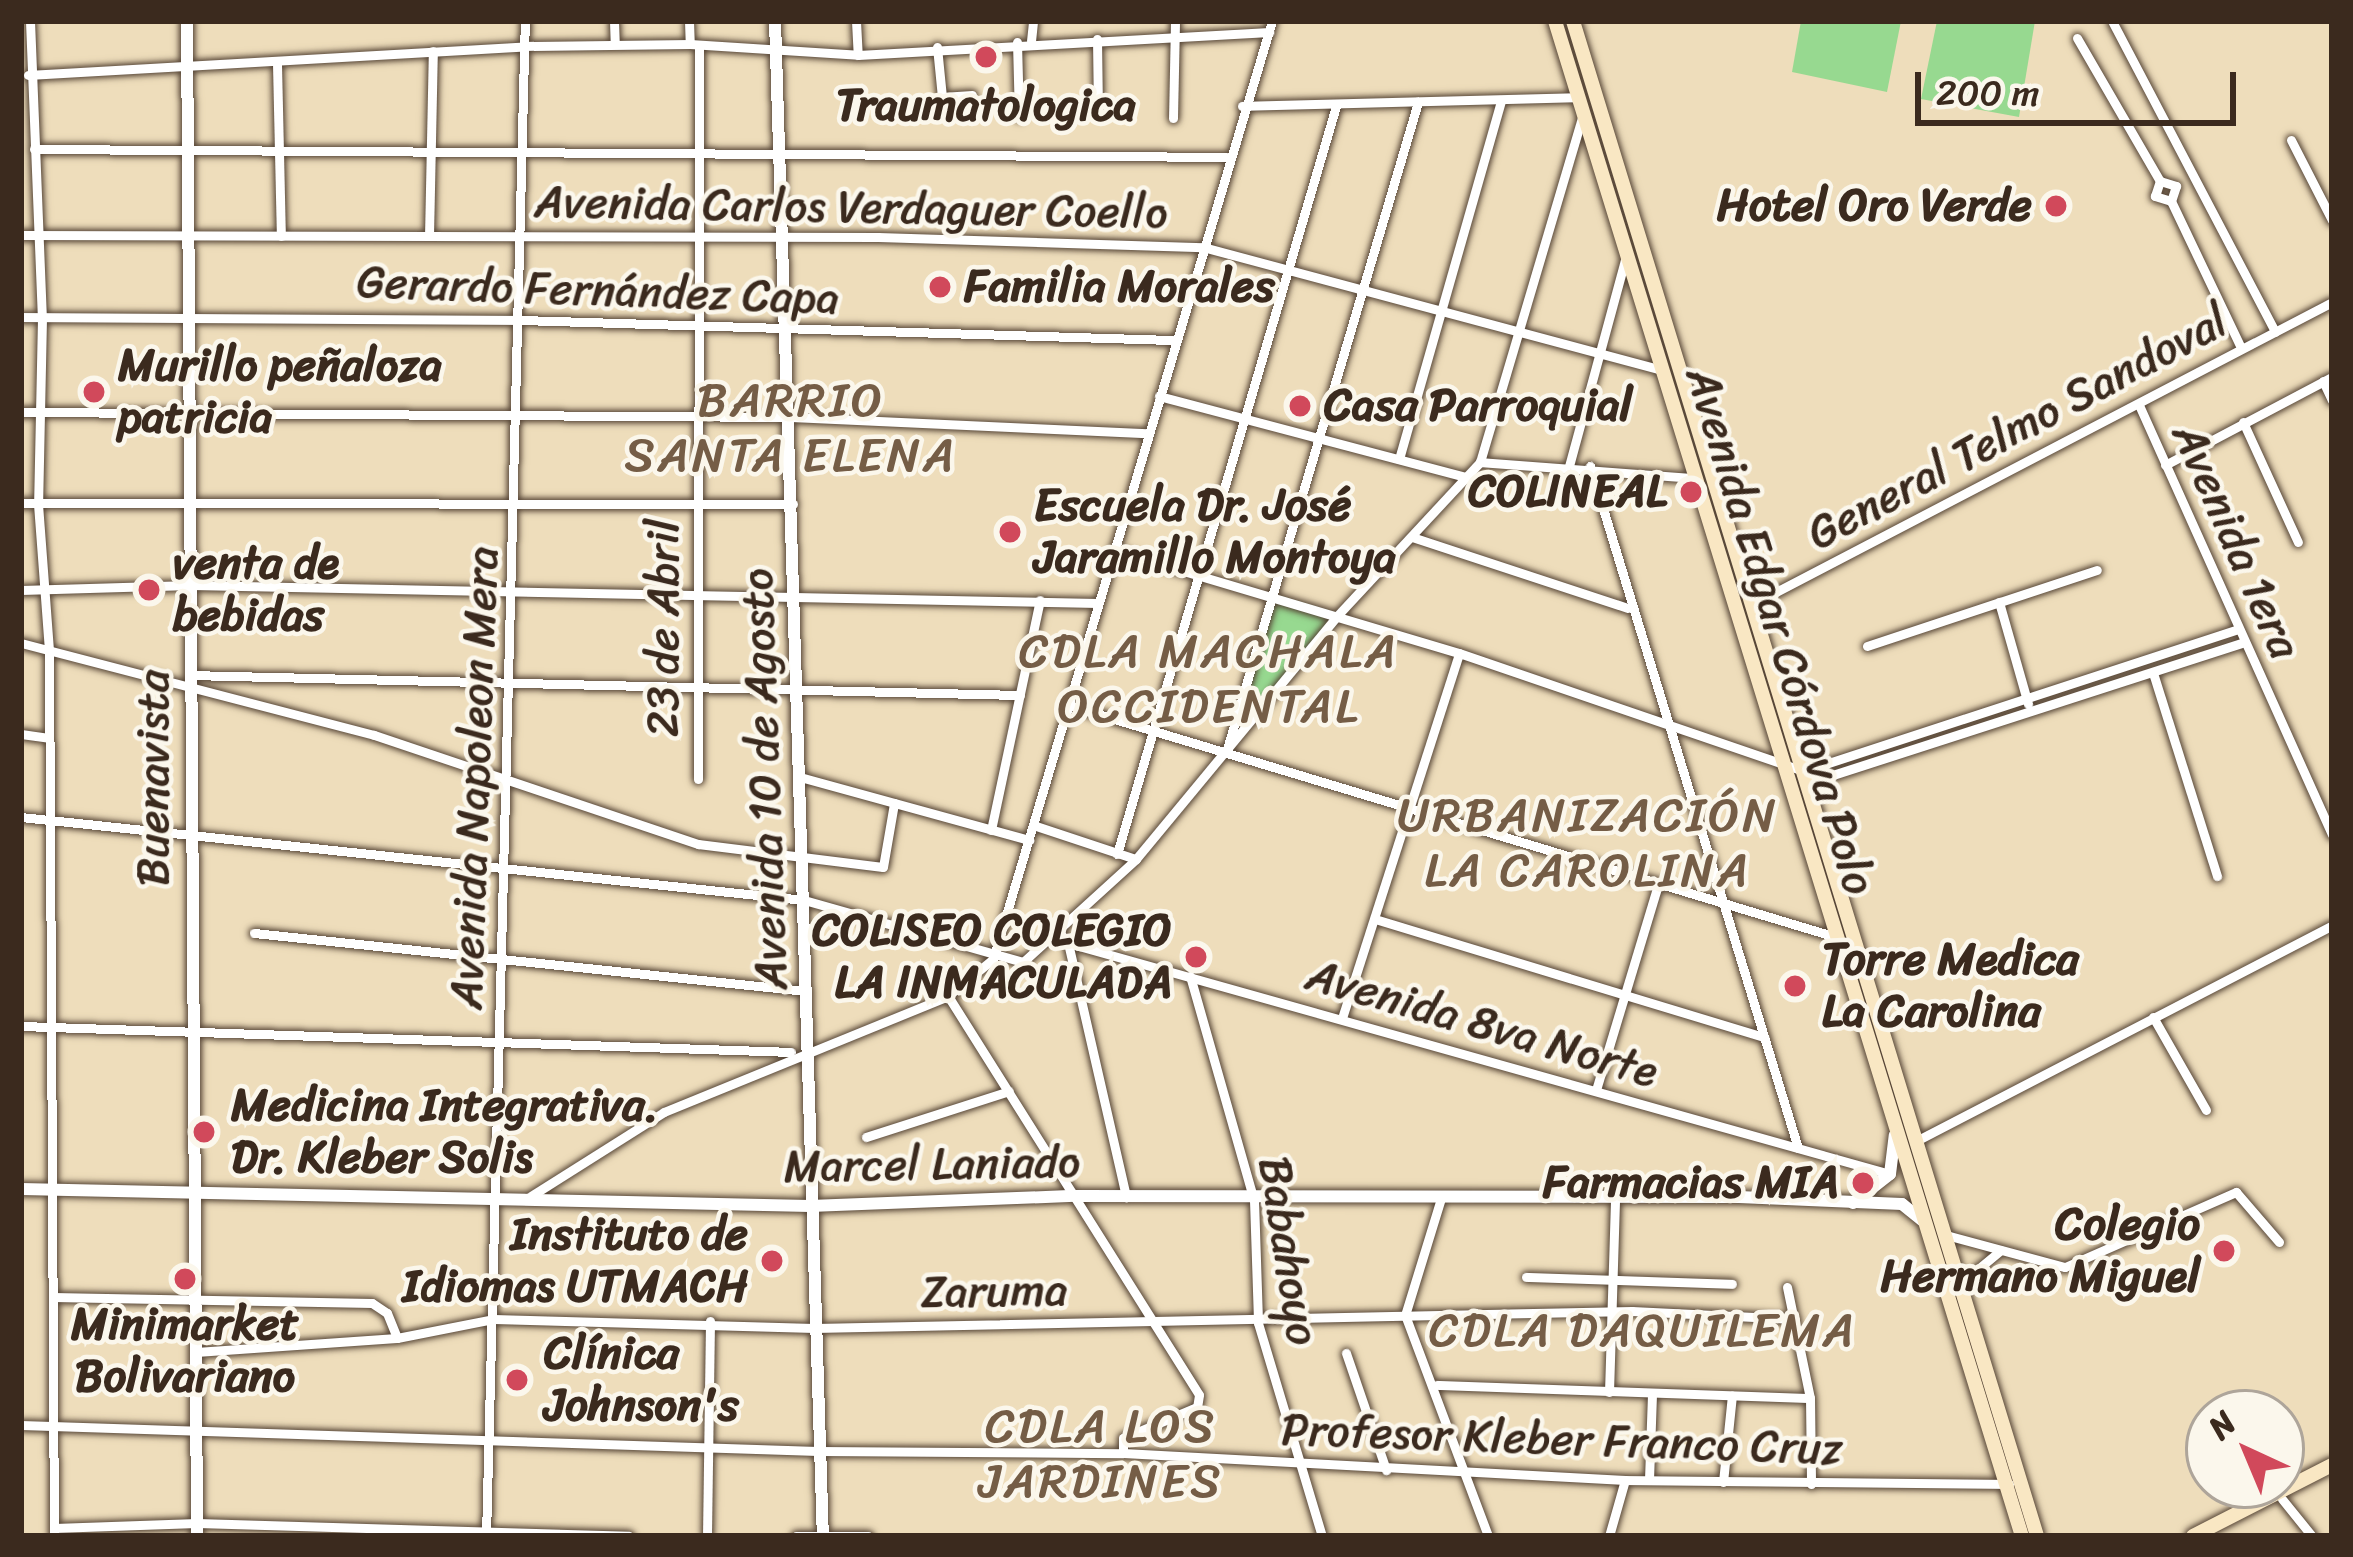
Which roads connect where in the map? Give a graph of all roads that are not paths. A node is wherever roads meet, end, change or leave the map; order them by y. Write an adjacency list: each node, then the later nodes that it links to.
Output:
1 (30, 21): 28 (street)
2 (187, 21): 27 (street, Buenavista)
3 (525, 21): 21 (street, Avenida Napoleon Mera)
4 (614, 21): 19 (street)
5 (689, 21): 20 (street, 23 de Abril)
6 (775, 21): 24 (street, Avenida 10 de Agosto)
7 (856, 21): 25 (street)
8 (1033, 21): 17 (street)
9 (1174, 21): 14 (street)
10 (1556, 21): 32 (main road, Avenida Edgar Córdova Polo)
11 (1573, 21): 116 (main road, Avenida Edgar Córdova Polo)
12 (2112, 21): 69 (street)
13 (1270, 26): 14 (street); 33 (street)
14 (1172, 34): 16 (street); 37 (street)
15 (2077, 38): 71 (street)
16 (1096, 39): 17 (street); 35 (street)
17 (1030, 41): 18 (street)
18 (1017, 42): 22 (street); 36 (street)
19 (615, 44): 20 (street); 21 (street)
20 (694, 44): 24 (street); 45 (street, 23 de Abril)
21 (524, 46): 23 (street); 41 (street, Avenida Napoleon Mera)
22 (937, 47): 25 (street); 29 (street)
23 (433, 51): 26 (street); 43 (street)
24 (775, 51): 25 (street); 44 (street, Avenida 10 de Agosto)
25 (858, 55)
26 (277, 64): 27 (street); 40 (street)
27 (188, 66): 28 (street); 39 (street, Buenavista)
28 (28, 75): 42 (street)
29 (972, 95)
30 (1501, 100): 31 (street); 32 (street); 61 (street)
31 (1418, 102): 34 (street); 59 (street)
32 (1582, 103): 57 (main road, Avenida Edgar Córdova Polo); 68 (street)
33 (1242, 106): 34 (street); 46 (street)
34 (1336, 106): 58 (street)
35 (1098, 110)
36 (1019, 116)
37 (1173, 118)
38 (2291, 140): 47 (street)
39 (189, 145): 40 (street); 42 (street); 49 (street, Buenavista)
40 (279, 148): 43 (street); 52 (street)
41 (523, 148): 43 (street); 45 (street); 50 (street, Avenida Napoleon Mera)
42 (34, 149): 48 (street)
43 (430, 150): 53 (street)
44 (780, 152): 45 (street); 46 (street); 55 (street, Avenida 10 de Agosto)
45 (698, 155): 54 (street, 23 de Abril)
46 (1226, 158): 56 (street)
47 (2332, 220)
48 (38, 235): 49 (street, Avenida Carlos Verdaguer Coello); 51 (street, Avenida Carlos Verdaguer Coello); 64 (street)
49 (190, 235): 52 (street, Avenida Carlos Verdaguer Coello); 62 (street, Buenavista)
50 (522, 235): 53 (street, Avenida Carlos Verdaguer Coello); 54 (street, Avenida Carlos Verdaguer Coello); 65 (street, Avenida Napoleon Mera)
51 (21, 236)
52 (281, 236): 53 (street, Avenida Carlos Verdaguer Coello)
53 (429, 236)
54 (698, 238): 55 (street, Avenida Carlos Verdaguer Coello); 67 (street, 23 de Abril)
55 (785, 239): 56 (street, Avenida Carlos Verdaguer Coello); 66 (street, Avenida 10 de Agosto)
56 (1203, 247): 58 (street, Avenida Carlos Verdaguer Coello); 70 (street)
57 (1626, 256): 72 (street); 73 (main road, Avenida Edgar Córdova Polo)
58 (1288, 268): 59 (street, Avenida Carlos Verdaguer Coello); 84 (street)
59 (1361, 290): 61 (street, Avenida Carlos Verdaguer Coello); 87 (street)
60 (2332, 302): 69 (street, General Telmo Sandoval)
61 (1441, 308): 68 (street, Avenida Carlos Verdaguer Coello); 88 (street)
62 (190, 315): 64 (street, Gerardo Fernández Capa); 65 (street, Gerardo Fernández Capa); 78 (street, Buenavista)
63 (21, 317): 64 (street, Gerardo Fernández Capa)
64 (42, 318): 80 (street)
65 (521, 320): 67 (street, Gerardo Fernández Capa); 83 (street, Avenida Napoleon Mera)
66 (788, 329): 67 (street, Gerardo Fernández Capa); 70 (street, Gerardo Fernández Capa); 82 (street, Avenida 10 de Agosto)
67 (698, 330): 81 (street, 23 de Abril)
68 (1522, 330): 72 (street, Avenida Carlos Verdaguer Coello); 89 (street)
69 (2275, 332): 71 (street, General Telmo Sandoval)
70 (1172, 340): 75 (street)
71 (2241, 348): 77 (street, General Telmo Sandoval)
72 (1600, 351): 73 (street, Avenida Carlos Verdaguer Coello); 91 (street)
73 (1663, 370): 94 (main road, Avenida Edgar Córdova Polo)
74 (2327, 379): 76 (street); 85 (street)
75 (1159, 396): 84 (street); 86 (street)
76 (2332, 400)
77 (2138, 405): 90 (street, Avenida 1era); 116 (street, General Telmo Sandoval)
78 (190, 411): 80 (street); 83 (street); 97 (street, Buenavista)
79 (21, 412): 80 (street)
80 (40, 413): 96 (street)
81 (697, 416): 82 (street); 83 (street); 99 (street, 23 de Abril)
82 (790, 417): 86 (street); 100 (street, Avenida 10 de Agosto)
83 (515, 418): 98 (street, Avenida Napoleon Mera)
84 (1245, 419): 87 (street); 105 (street)
85 (2243, 422): 90 (street); 102 (street)
86 (1148, 433): 103 (street)
87 (1317, 441): 88 (street); 110 (street)
88 (1399, 459): 93 (street)
89 (1480, 463): 91 (street); 93 (street)
90 (2165, 465): 120 (street, Avenida 1era)
91 (1568, 466): 92 (street)
92 (1590, 466): 94 (street); 117 (street)
93 (1466, 477): 101 (street)
94 (1694, 478): 118 (main road, Avenida Edgar Córdova Polo)
95 (21, 503): 96 (street)
96 (38, 504): 97 (street); 108 (street)
97 (191, 504): 98 (street); 106 (street, Buenavista)
98 (515, 504): 99 (street); 109 (street, Avenida Napoleon Mera)
99 (697, 504): 100 (street); 111 (street, 23 de Abril)
100 (793, 504): 112 (street, Avenida 10 de Agosto)
101 (1412, 537): 117 (street); 119 (street)
102 (2298, 542)
103 (1113, 550): 105 (street); 115 (street)
104 (2097, 570): 114 (street)
105 (1197, 571): 110 (street); 136 (street)
106 (191, 585): 108 (street); 109 (street); 127 (street, Buenavista)
107 (21, 590): 108 (street)
108 (43, 590): 124 (street)
109 (512, 591): 111 (street); 128 (street, Avenida Napoleon Mera)
110 (1271, 594): 119 (street); 139 (street)
111 (696, 596): 112 (street); 129 (street, 23 de Abril)
112 (796, 596): 113 (street); 130 (street, Avenida 10 de Agosto)
113 (1040, 600): 115 (street); 131 (street)
114 (1999, 602): 123 (street); 132 (street)
115 (1098, 603): 133 (street)
116 (1754, 604): 118 (street, General Telmo Sandoval); 142 (main road, Avenida Edgar Córdova Polo)
117 (1628, 608): 135 (street)
118 (1737, 614): 140 (main road, Avenida Edgar Córdova Polo)
119 (1337, 616): 125 (street); 139 (street)
120 (2239, 628): 121 (street, Avenida 1era); 132 (street)
121 (2244, 642): 126 (street); 151 (street, Avenida 1era)
122 (21, 643): 124 (street)
123 (1867, 646)
124 (49, 650): 127 (street); 138 (street)
125 (1459, 653): 135 (street); 146 (street)
126 (2152, 673): 134 (street); 158 (street)
127 (189, 680): 128 (street); 144 (street); 152 (street, Buenavista)
128 (508, 680): 129 (street); 144 (street, Avenida Napoleon Mera)
129 (696, 685): 130 (street); 143 (street, 23 de Abril)
130 (800, 689): 131 (street); 141 (street, Avenida 10 de Agosto)
131 (1020, 695): 150 (street)
132 (2026, 700): 134 (street); 142 (street)
133 (1068, 706): 136 (street); 149 (street)
134 (2031, 714): 142 (street)
135 (1666, 720): 140 (street); 161 (street)
136 (1153, 729): 139 (street); 154 (street)
137 (21, 734): 138 (street)
138 (49, 738): 148 (street)
139 (1226, 754): 146 (street); 156 (street)
140 (1779, 757): 142 (street); 166 (main road, Avenida Edgar Córdova Polo)
141 (800, 777): 145 (street); 155 (street, Avenida 10 de Agosto)
142 (1806, 777): 187 (main road, Avenida Edgar Córdova Polo)
143 (698, 779)
144 (505, 784): 155 (street); 157 (street, Avenida Napoleon Mera)
145 (894, 803): 150 (street); 155 (street)
146 (1409, 808): 159 (street); 162 (street)
147 (21, 817): 148 (street)
148 (49, 820): 152 (street); 177 (street)
149 (1033, 825): 153 (street); 154 (street)
150 (991, 830): 153 (street)
151 (2332, 835)
152 (188, 836): 157 (street); 178 (street, Buenavista)
153 (1028, 840): 168 (street)
154 (1117, 854): 156 (street)
155 (802, 858): 160 (street, Avenida 10 de Agosto)
156 (1136, 859): 164 (street)
157 (506, 872): 160 (street); 169 (street, Avenida Napoleon Mera)
158 (2217, 876)
159 (1658, 884): 161 (street); 172 (street)
160 (803, 900): 168 (street); 171 (street, Avenida 10 de Agosto)
161 (1723, 907): 166 (street); 179 (street)
162 (1375, 919): 172 (street); 175 (street)
163 (2332, 925): 174 (street)
164 (1059, 932): 167 (street); 168 (street)
165 (254, 934): 169 (street)
166 (1836, 937): 185 (main road, Avenida Edgar Córdova Polo)
167 (1068, 943): 170 (street, Avenida 8va Norte); 196 (street)
168 (993, 958): 173 (street)
169 (502, 959): 171 (street); 180 (street, Avenida Napoleon Mera)
170 (1190, 976): 175 (street, Avenida 8va Norte); 199 (street, Babahoyo)
171 (806, 991): 181 (street, Avenida 10 de Agosto)
172 (1624, 995): 179 (street); 182 (street)
173 (948, 996): 181 (street); 183 (street)
174 (2153, 1017): 184 (street); 187 (street)
175 (1342, 1018): 182 (street, Avenida 8va Norte)
176 (21, 1026): 177 (street)
177 (52, 1028): 178 (street); 191 (street)
178 (192, 1036): 180 (street); 192 (street, Buenavista)
179 (1764, 1037): 188 (street)
180 (501, 1048): 181 (street); 198 (street, Avenida Napoleon Mera)
181 (802, 1051): 194 (street); 200 (street, Avenida 10 de Agosto)
182 (1595, 1090): 188 (street, Avenida 8va Norte)
183 (1009, 1091): 186 (street); 195 (street)
184 (2206, 1111)
185 (1895, 1134): 189 (street); 202 (main road, Avenida Edgar Córdova Polo)
186 (866, 1137)
187 (1916, 1141): 203 (main road, Avenida Edgar Córdova Polo)
188 (1798, 1148): 189 (street, Avenida 8va Norte)
189 (1890, 1174): 201 (street)
190 (21, 1189): 191 (street, Marcel Laniado)
191 (52, 1189): 192 (street, Marcel Laniado); 211 (street)
192 (194, 1192): 198 (street, Marcel Laniado); 212 (street, Buenavista)
193 (1442, 1195): 197 (street, Marcel Laniado); 199 (street, Marcel Laniado); 214 (street)
194 (531, 1196): 198 (street, Marcel Laniado); 200 (street, Marcel Laniado)
195 (1075, 1196): 196 (street, Marcel Laniado); 200 (street, Marcel Laniado); 218 (street)
196 (1126, 1197): 199 (street, Marcel Laniado)
197 (1615, 1197): 201 (street, Marcel Laniado); 207 (street)
198 (497, 1198): 215 (street, Avenida Napoleon Mera)
199 (1254, 1200): 219 (street, Babahoyo)
200 (810, 1206): 220 (street, Avenida 10 de Agosto)
201 (1844, 1208): 202 (street, Marcel Laniado)
202 (1922, 1220): 243 (main road, Avenida Edgar Córdova Polo)
203 (1946, 1235): 205 (street); 208 (main road, Avenida Edgar Córdova Polo)
204 (2279, 1242): 205 (street)
205 (2001, 1250): 208 (street)
206 (1526, 1277): 207 (street)
207 (1615, 1279): 209 (street); 213 (street)
208 (1960, 1283): 243 (main road, Avenida Edgar Córdova Polo)
209 (1732, 1284)
210 (1787, 1287): 216 (street)
211 (53, 1297): 212 (street); 230 (street)
212 (196, 1303): 221 (street); 222 (street, Buenavista)
213 (1613, 1312): 214 (street, Zaruma); 216 (street, Zaruma); 225 (street)
214 (1406, 1315): 219 (street, Zaruma); 224 (street)
215 (494, 1319): 217 (street, Zaruma); 221 (street, Zaruma); 232 (street, Avenida Napoleon Mera)
216 (1795, 1319): 228 (street)
217 (710, 1321): 220 (street, Zaruma); 233 (street)
218 (1154, 1322): 219 (street, Zaruma); 220 (street, Zaruma); 235 (street)
219 (1258, 1323): 236 (street, Babahoyo)
220 (814, 1328): 234 (street, Avenida 10 de Agosto)
221 (397, 1339): 222 (street, Zaruma)
222 (196, 1352): 231 (street, Buenavista)
223 (1346, 1353): 238 (street)
224 (1437, 1385): 225 (street); 239 (street)
225 (1609, 1392): 226 (street)
226 (1652, 1393): 227 (street); 241 (street)
227 (1732, 1395): 228 (street); 242 (street)
228 (1810, 1398): 244 (street)
229 (21, 1425): 230 (street, Profesor Kleber Franco Cruz)
230 (51, 1425): 231 (street, Profesor Kleber Franco Cruz); 248 (street)
231 (198, 1433): 232 (street, Profesor Kleber Franco Cruz); 247 (street, Buenavista)
232 (488, 1437): 233 (street, Profesor Kleber Franco Cruz); 249 (street, Avenida Napoleon Mera)
233 (709, 1444): 234 (street, Profesor Kleber Franco Cruz); 252 (street)
234 (818, 1451): 235 (street, Profesor Kleber Franco Cruz); 250 (street, Avenida 10 de Agosto)
235 (1123, 1453): 236 (street, Profesor Kleber Franco Cruz)
236 (1300, 1465): 238 (street, Profesor Kleber Franco Cruz); 255 (street, Babahoyo)
237 (2332, 1465): 260 (main road)
238 (1386, 1470): 239 (street, Profesor Kleber Franco Cruz)
239 (1466, 1474): 240 (street, Profesor Kleber Franco Cruz); 256 (street)
240 (1625, 1480): 241 (street, Profesor Kleber Franco Cruz); 257 (street)
241 (1649, 1480): 242 (street, Profesor Kleber Franco Cruz)
242 (1723, 1482): 244 (street, Profesor Kleber Franco Cruz)
243 (2013, 1483): 244 (street, Profesor Kleber Franco Cruz); 258 (main road, Avenida Edgar Córdova Polo); 259 (main road, Avenida Edgar Córdova Polo)
244 (1811, 1484)
245 (2263, 1509): 261 (main road)
246 (2290, 1509): 262 (street)
247 (197, 1529): 248 (street); 249 (street)
248 (54, 1532)
249 (487, 1532): 251 (street)
250 (823, 1535): 253 (street); 254 (street)
251 (629, 1536)
252 (707, 1536)
253 (796, 1536)
254 (868, 1536)
255 (1322, 1536)
256 (1488, 1536)
257 (1610, 1536)
258 (2022, 1536)
259 (2037, 1536)
260 (2193, 1536)
261 (2210, 1536)
262 (2312, 1536)

